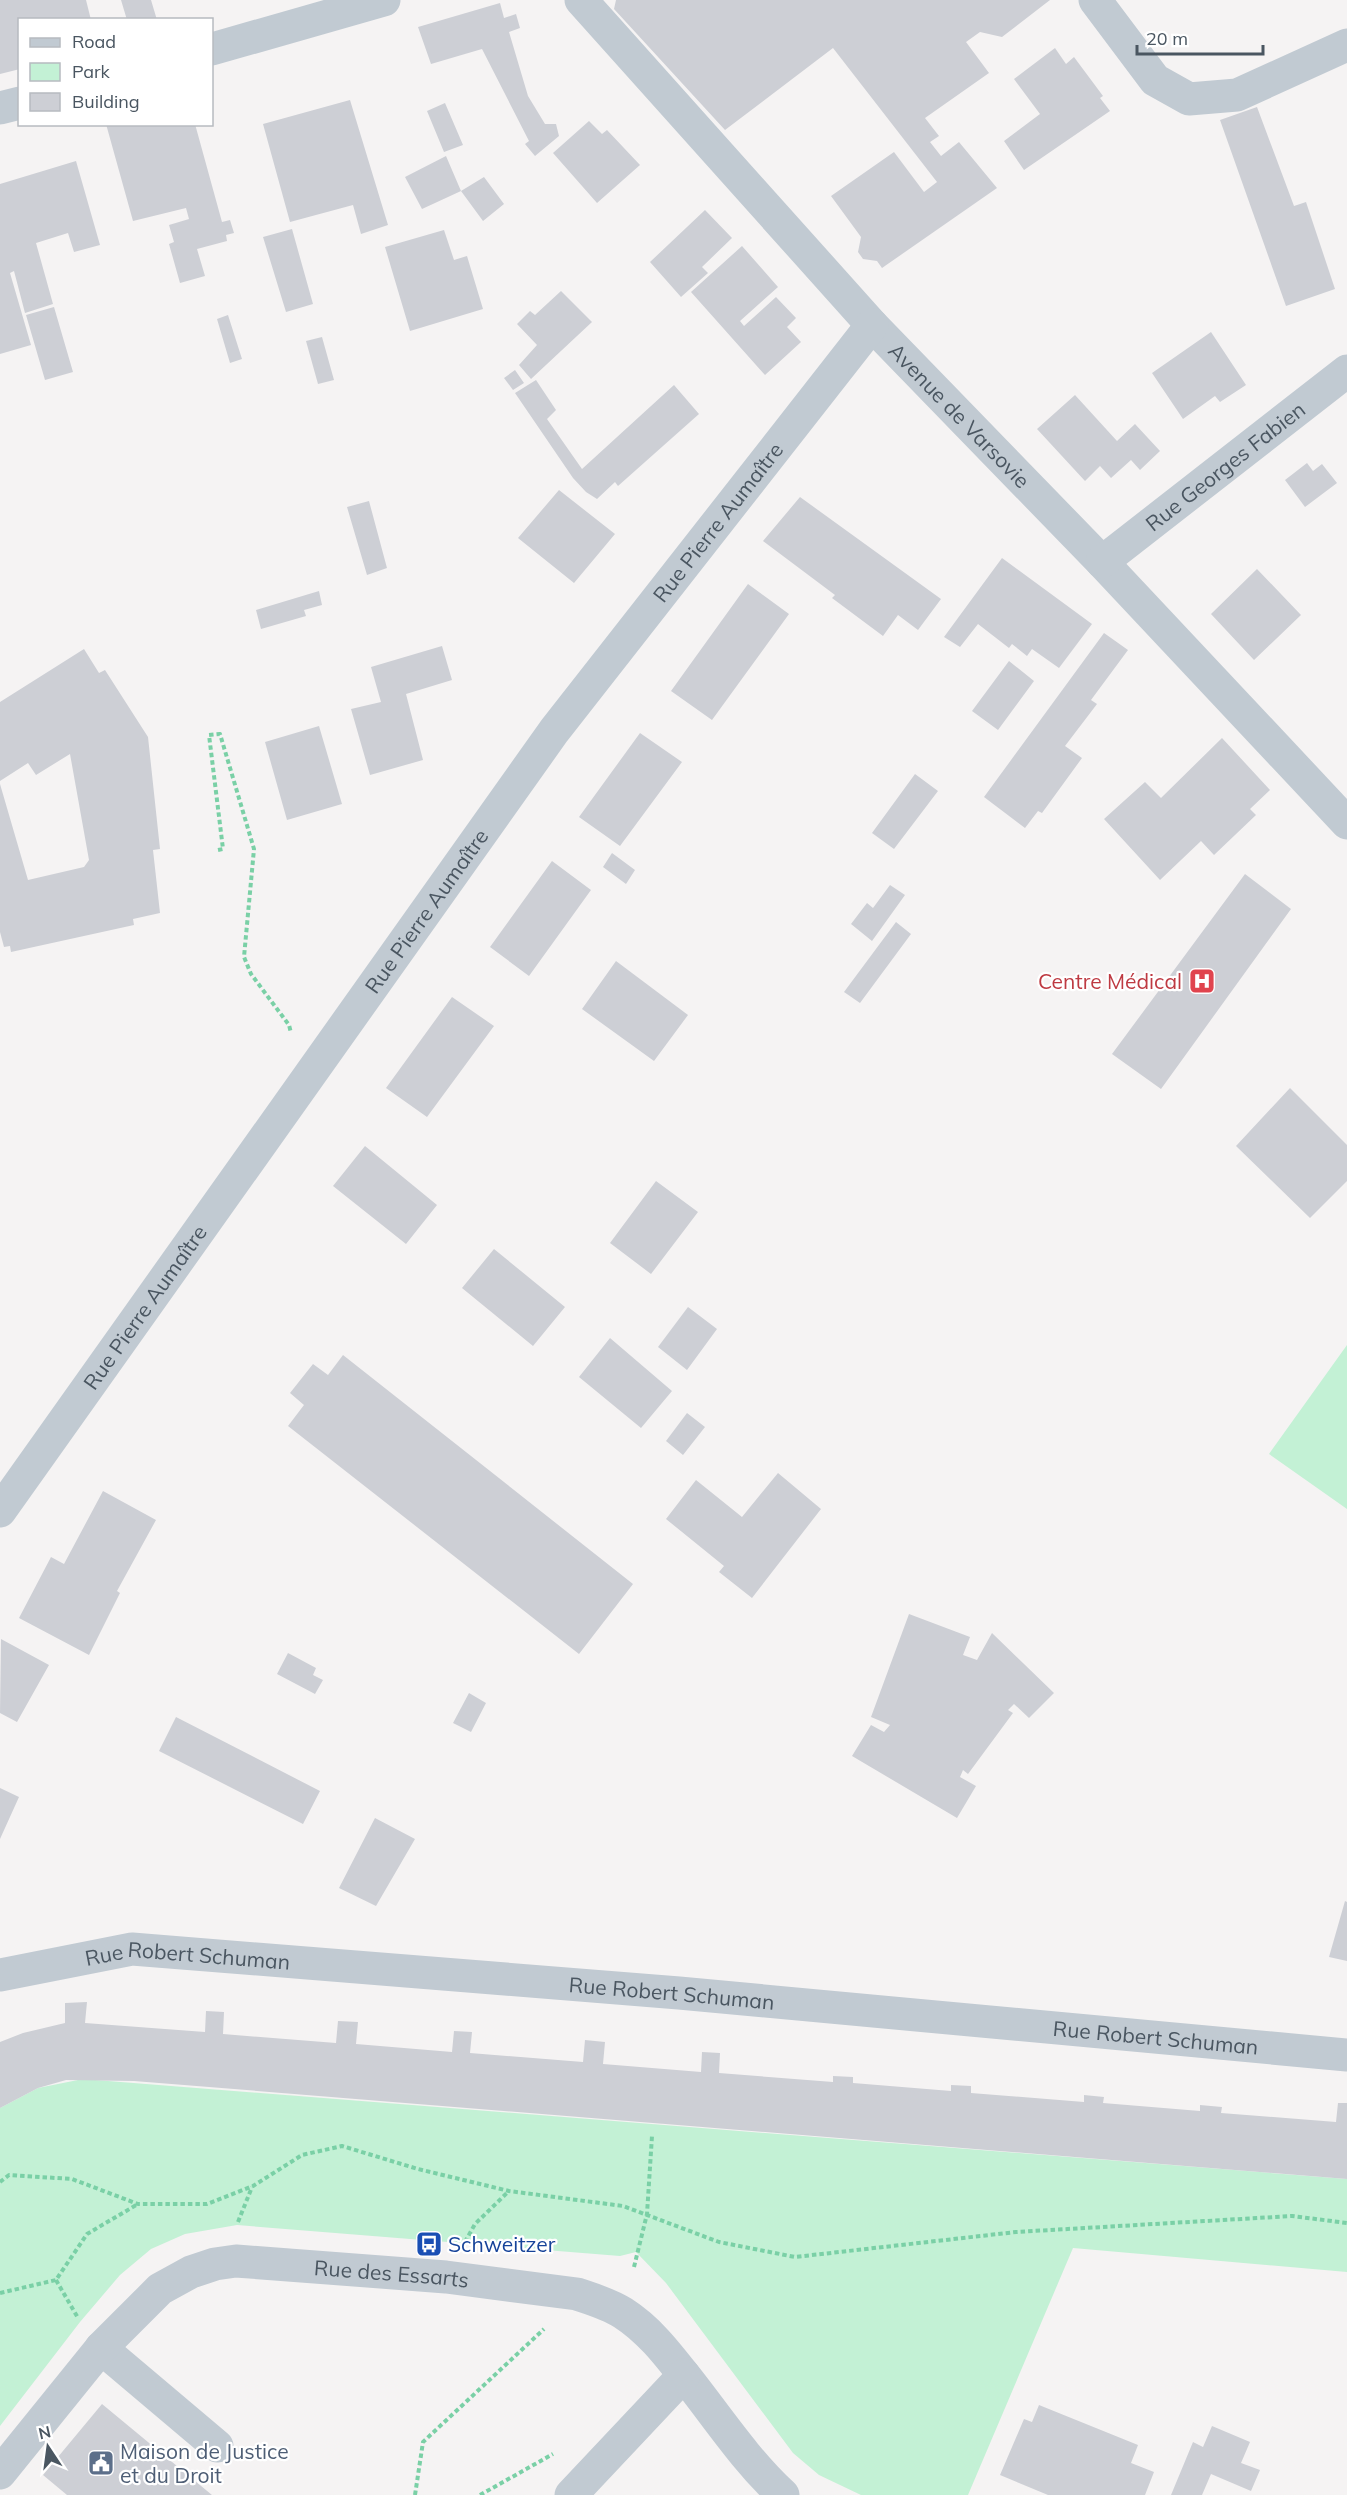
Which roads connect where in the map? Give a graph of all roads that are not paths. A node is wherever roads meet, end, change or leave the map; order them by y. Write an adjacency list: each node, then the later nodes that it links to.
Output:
1 (384, 0): 5 (street)
2 (581, 0): 8 (street, Avenue de Varsovie)
3 (1095, 0): 4 (street)
4 (1347, 45)
5 (213, 49)
6 (18, 104): 7 (street)
7 (0, 108)
8 (872, 325): 10 (street, Avenue de Varsovie); 12 (street, Rue Pierre Aumaître)
9 (1347, 371): 10 (street, Rue Georges Fabien)
10 (1102, 562): 11 (street, Avenue de Varsovie)
11 (1347, 823)
12 (0, 1511)
13 (0, 1975): 14 (street, Rue Robert Schuman)
14 (1347, 2055)
15 (101, 2348): 16 (street, Rue des Essarts); 17 (street); 18 (street, Rue des Essarts)
16 (684, 2375): 19 (street); 20 (street, Rue des Essarts)
17 (217, 2446)
18 (0, 2473)
19 (571, 2495)
20 (783, 2495)

